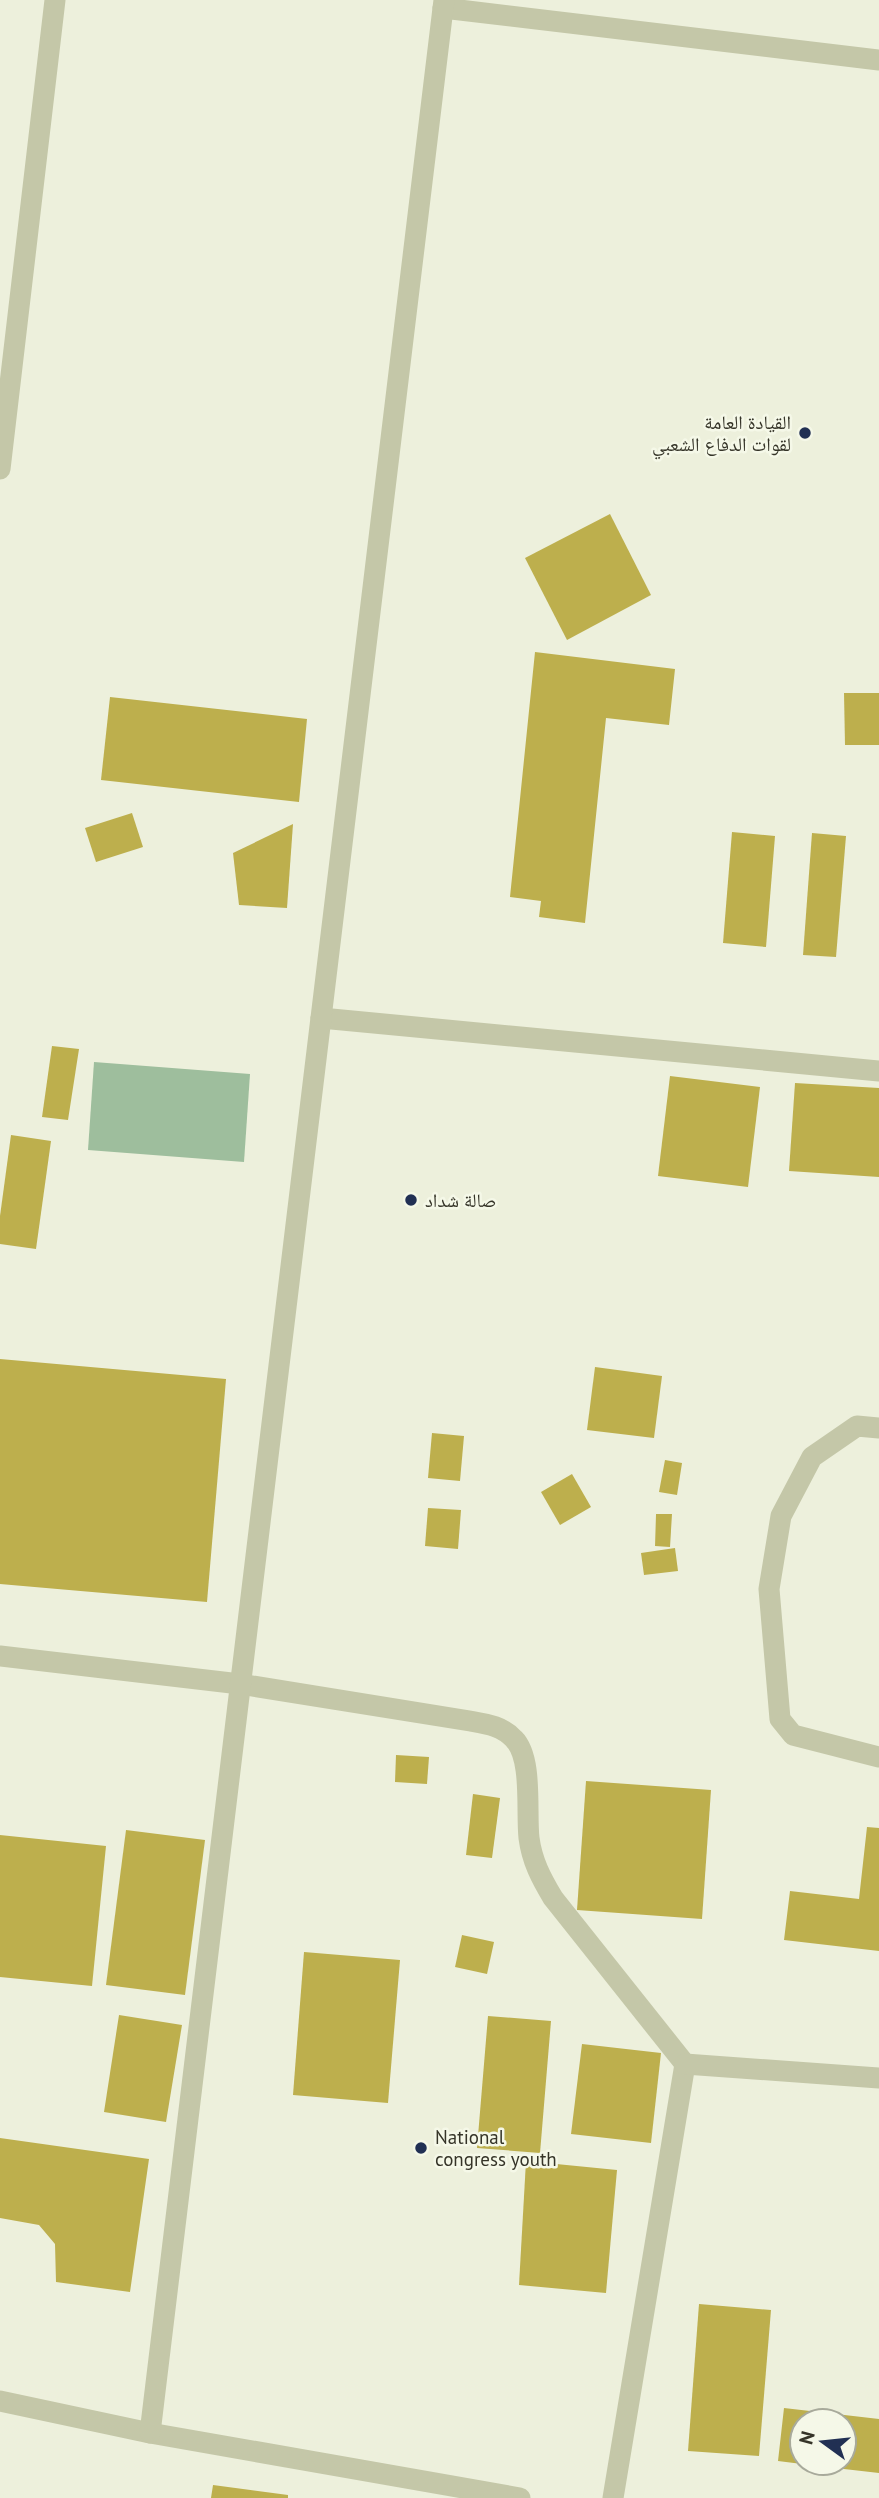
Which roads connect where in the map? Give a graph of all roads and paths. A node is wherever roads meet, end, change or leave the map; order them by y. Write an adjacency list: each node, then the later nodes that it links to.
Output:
1 (55, 0): 4 (street)
2 (444, 4): 3 (street); 5 (street)
3 (879, 60)
4 (0, 469)
5 (321, 1018): 6 (street); 9 (street)
6 (879, 1071)
7 (879, 1428): 10 (street)
8 (0, 1656): 9 (street)
9 (240, 1684): 11 (street); 14 (street)
10 (879, 1757)
11 (684, 2064): 12 (street); 16 (street)
12 (879, 2078)
13 (0, 2401): 14 (street)
14 (150, 2433): 15 (street)
15 (520, 2498)
16 (613, 2498)

